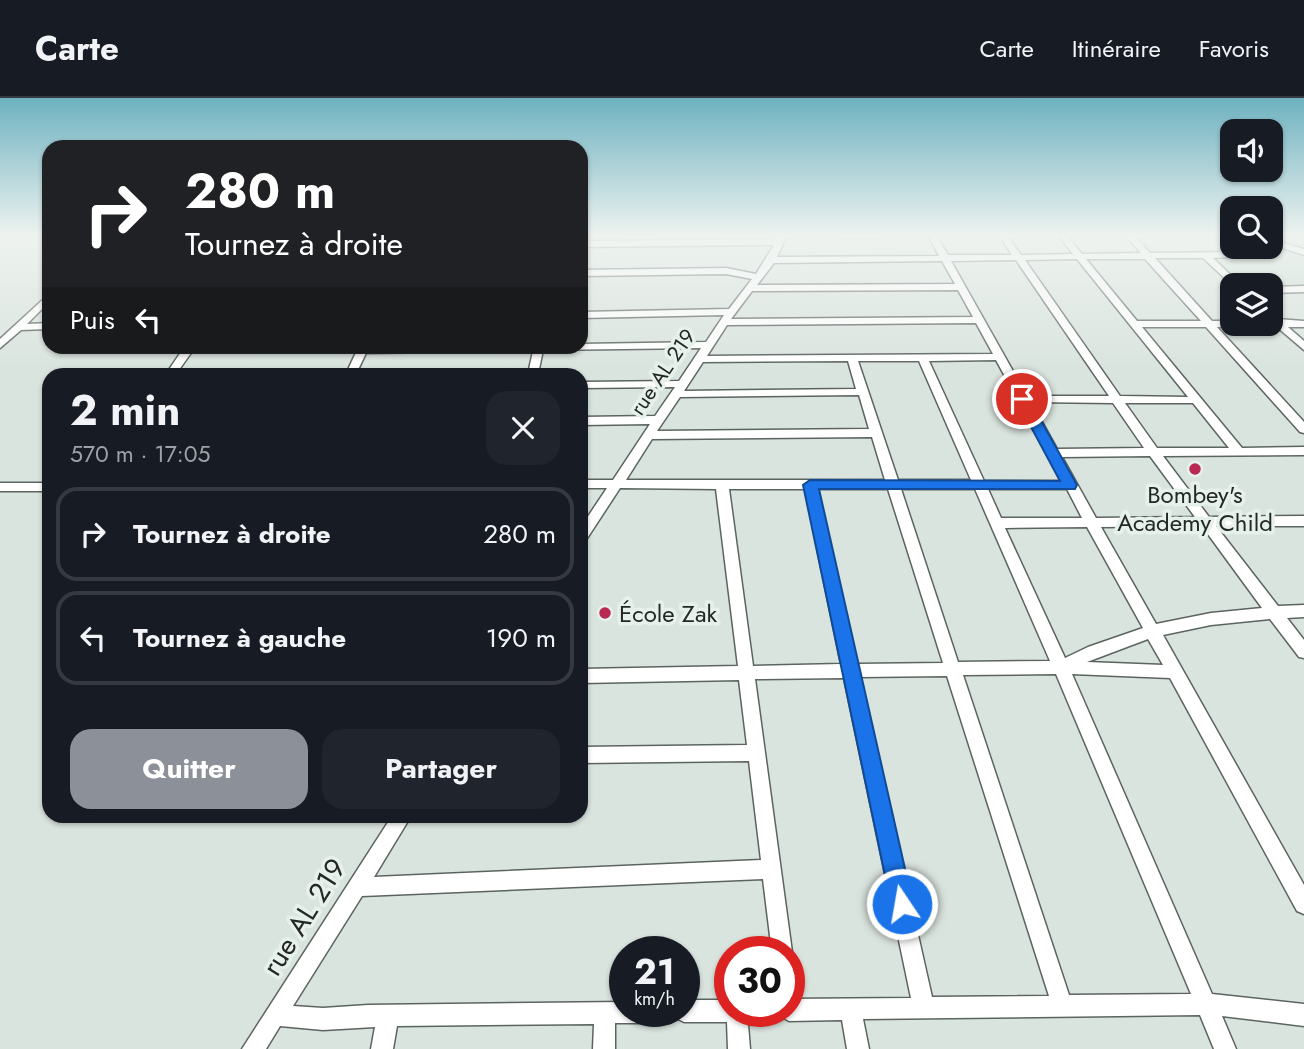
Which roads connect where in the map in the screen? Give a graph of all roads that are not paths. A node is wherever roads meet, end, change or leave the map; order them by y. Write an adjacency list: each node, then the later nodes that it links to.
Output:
1 (757, 279): 7 (street, rue AL 219)
2 (957, 279): 6 (street)
3 (1033, 279): 35 (street)
4 (1098, 279): 17 (street)
5 (1169, 279): 18 (street)
6 (961, 287): 7 (street); 13 (street)
7 (751, 288): 11 (street, rue AL 219)
8 (1283, 289): 9 (street)
9 (1304, 289)
10 (42, 304): 21 (street)
11 (731, 312): 12 (street); 15 (street, rue AL 219)
12 (588, 315)
13 (978, 320): 15 (street); 27 (street)
14 (1283, 321): 19 (street)
15 (724, 322): 24 (street, rue AL 219)
16 (1220, 323): 18 (street)
17 (1135, 324): 18 (street); 36 (street)
18 (1209, 324): 39 (street)
19 (1304, 324)
20 (42, 326): 21 (street)
21 (18, 327): 23 (street)
22 (1283, 327): 26 (street)
23 (0, 345)
24 (709, 345): 25 (street); 30 (street, rue AL 219)
25 (588, 346)
26 (1304, 347)
27 (999, 357): 29 (street); 34 (street)
28 (852, 358): 29 (street); 30 (street); 33 (street)
29 (923, 358): 51 (street)
30 (699, 359): 32 (street, rue AL 219)
31 (588, 385): 32 (street)
32 (679, 389): 33 (street); 37 (street, rue AL 219)
33 (863, 392): 40 (street)
34 (1022, 399): 35 (street); 45 (street)
35 (1116, 399): 36 (street); 43 (street)
36 (1196, 400): 44 (street)
37 (657, 420): 38 (street); 41 (street, rue AL 219)
38 (588, 421)
39 (1304, 429)
40 (876, 433): 41 (street); 50 (street)
41 (648, 435): 47 (street, rue AL 219)
42 (1304, 451): 44 (street)
43 (1153, 452): 44 (street); 45 (street); 57 (street)
44 (1238, 452)
45 (1052, 453): 52 (street)
46 (588, 484): 47 (street)
47 (615, 484): 48 (street); 59 (street, rue AL 219)
48 (722, 484): 49 (street); 67 (street)
49 (810, 485): 50 (street); 66 (street)
50 (893, 485): 51 (street); 65 (street)
51 (979, 485): 52 (street); 58 (street)
52 (1070, 485): 56 (street)
53 (42, 486): 54 (street)
54 (0, 487)
55 (1304, 521): 57 (street)
56 (1090, 522): 57 (street); 58 (street); 62 (street)
57 (1205, 522): 61 (street)
58 (996, 523): 64 (street)
59 (588, 526)
60 (1304, 611): 61 (street)
61 (1274, 612): 62 (street); 63 (street)
62 (1151, 631): 64 (street); 68 (street)
63 (1304, 652)
64 (1061, 667): 65 (street); 68 (street); 77 (street)
65 (953, 669): 66 (street); 78 (street)
66 (851, 670): 67 (street); 79 (street)
67 (748, 672): 69 (street); 70 (street)
68 (1174, 672): 75 (street)
69 (588, 676)
70 (758, 754): 71 (street); 73 (street)
71 (588, 755)
72 (397, 823): 74 (street, rue AL 219)
73 (772, 869): 74 (street); 76 (street)
74 (356, 887): 84 (street, rue AL 219)
75 (1304, 904)
76 (780, 936)
77 (1205, 1004): 78 (street); 85 (street); 93 (street)
78 (1062, 1005): 79 (street)
79 (924, 1007): 80 (street)
80 (851, 1009): 81 (street); 92 (street)
81 (805, 1010)
82 (605, 1013): 83 (street); 86 (street); 90 (street)
83 (609, 1013)
84 (275, 1015): 86 (street); 88 (street, rue AL 219)
85 (1304, 1015)
86 (388, 1016): 89 (street)
87 (738, 1027): 91 (street)
88 (253, 1049)
89 (382, 1049)
90 (604, 1049)
91 (739, 1049)
92 (858, 1049)
93 (1224, 1049)

